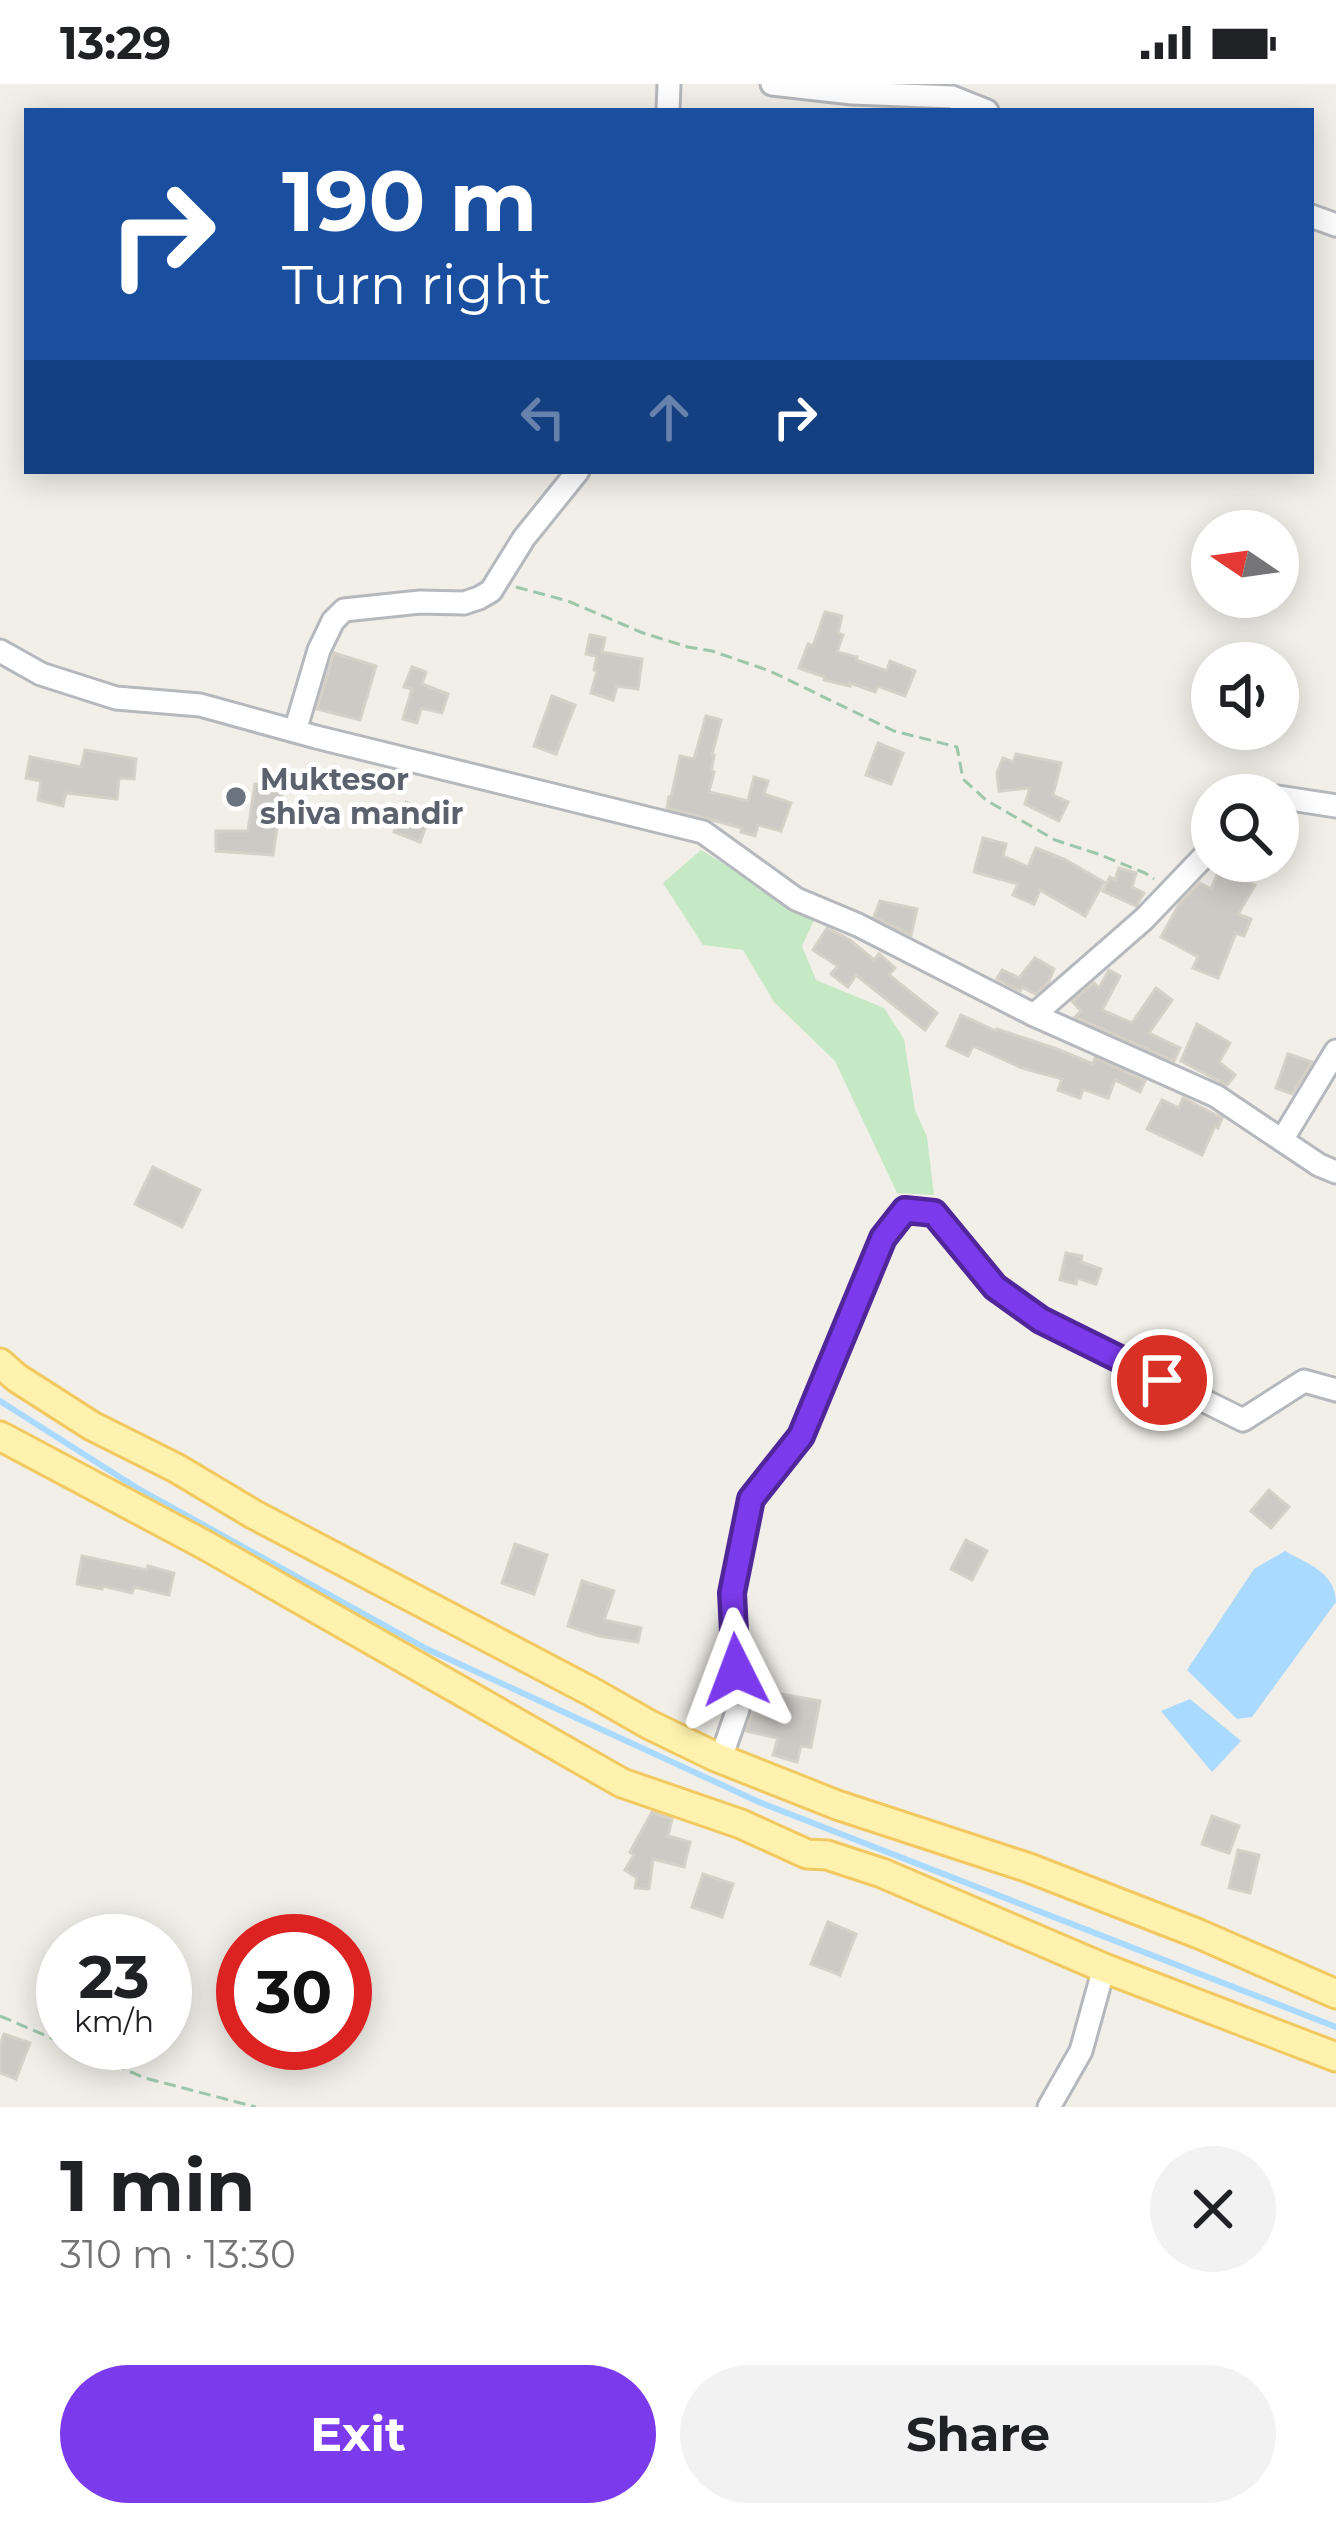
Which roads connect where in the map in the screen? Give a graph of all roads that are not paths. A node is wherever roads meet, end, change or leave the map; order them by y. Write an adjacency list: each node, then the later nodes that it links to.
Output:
1 (772, 84): 2 (street)
2 (980, 108)
3 (576, 474): 5 (street)
4 (0, 651): 5 (street)
5 (295, 731): 9 (street)
6 (1299, 800): 7 (street)
7 (1336, 806)
8 (1191, 870): 9 (street)
9 (1034, 1015): 11 (street)
10 (1336, 1051): 11 (street)
11 (1282, 1140): 12 (street)
12 (1336, 1172)
13 (0, 1363): 16 (main road)
14 (1336, 1390): 16 (street)
15 (0, 1436): 17 (main road)
16 (721, 1758): 18 (main road)
17 (1104, 1968): 19 (main road); 20 (street)
18 (1336, 1994)
19 (1336, 2057)
20 (1048, 2107)

